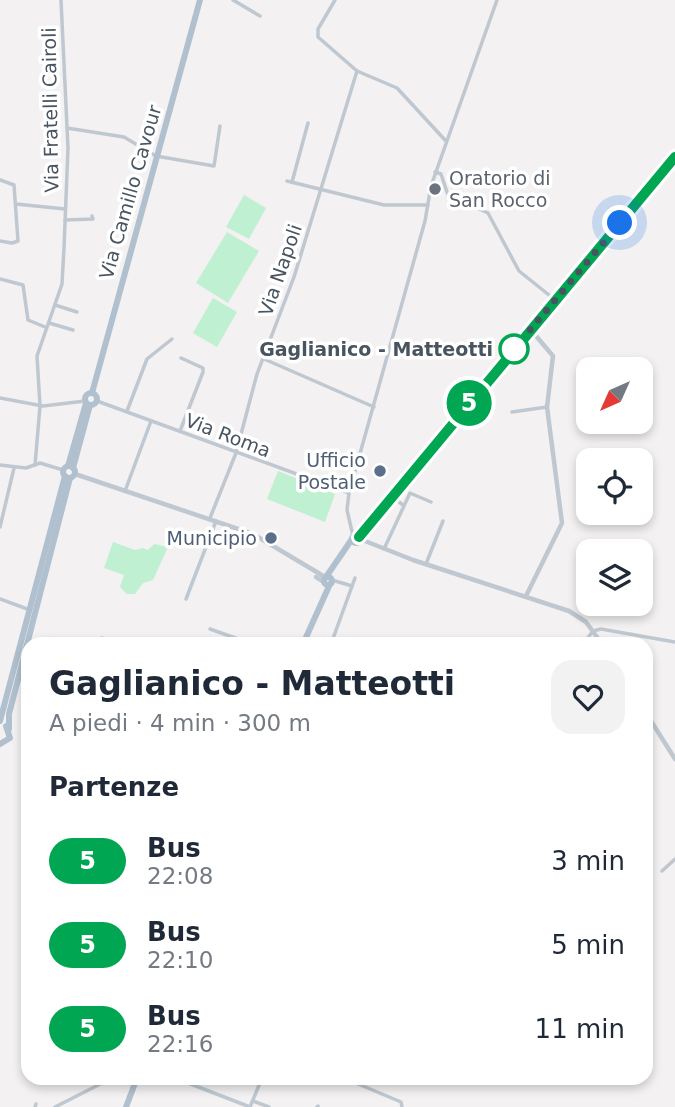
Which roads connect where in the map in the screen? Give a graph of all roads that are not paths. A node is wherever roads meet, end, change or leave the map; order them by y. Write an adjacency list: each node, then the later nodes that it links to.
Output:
1 (61, 0): 10 (street, Via Fratelli Cairoli)
2 (200, 0): 12 (main road, Via Camillo Cavour)
3 (233, 0): 6 (street)
4 (335, 0): 7 (street)
5 (496, 0): 11 (street)
6 (260, 16)
7 (357, 71): 11 (street); 16 (street, Via Napoli)
8 (308, 123): 16 (street)
9 (220, 127): 12 (street)
10 (66, 128): 12 (street); 19 (street, Via Fratelli Cairoli)
11 (446, 141): 14 (street)
12 (156, 156): 33 (main road, Via Camillo Cavour)
13 (675, 157): 24 (main road)
14 (435, 172): 18 (street); 24 (street)
15 (0, 180): 17 (street)
16 (320, 188): 18 (street); 32 (street, Via Napoli)
17 (16, 204): 19 (street); 22 (street)
18 (428, 205): 37 (street)
19 (65, 209): 21 (street, Via Fratelli Cairoli)
20 (92, 216): 21 (street, Via Fratelli Cairoli)
21 (65, 220): 25 (street, Via Fratelli Cairoli)
22 (0, 241)
23 (0, 279): 27 (street)
24 (556, 300): 29 (main road)
25 (55, 305): 26 (street); 27 (street, Via Fratelli Cairoli)
26 (77, 312)
27 (47, 325): 28 (street); 36 (street, Via Fratelli Cairoli)
28 (73, 330)
29 (531, 330): 38 (street); 50 (main road)
30 (172, 339): 39 (street)
31 (181, 358): 42 (street)
32 (264, 359): 37 (street); 43 (street, Via Napoli)
33 (92, 393): 35 (main road); 35 (main road, Via Camillo Cavour)
34 (0, 398): 36 (street)
35 (89, 403): 36 (street); 39 (street, Via Roma); 47 (main road, Via Camillo Cavour)
36 (40, 406): 45 (street, Via Fratelli Cairoli)
37 (374, 407): 49 (street)
38 (547, 407): 40 (street); 62 (street)
39 (127, 411): 41 (street, Via Roma)
40 (512, 412)
41 (151, 420): 42 (street, Via Roma); 48 (street)
42 (180, 431): 43 (street, Via Roma)
43 (236, 453): 49 (street, Via Roma); 53 (street, Via Napoli)
44 (0, 465): 46 (street)
45 (35, 465): 46 (street); 47 (street)
46 (14, 468): 55 (street)
47 (69, 472): 48 (street); 65 (main road, Via Camillo Cavour); 69 (main road, Via Camillo Cavour)
48 (125, 491): 53 (street)
49 (349, 493): 56 (street)
50 (391, 496): 52 (street); 56 (main road)
51 (431, 502): 52 (street)
52 (404, 506): 57 (street)
53 (213, 519): 60 (street); 63 (street, Via Napoli)
54 (443, 521): 58 (street)
55 (0, 527)
56 (356, 538): 57 (street); 60 (main road)
57 (384, 549): 58 (street)
58 (426, 564): 62 (street)
59 (355, 578): 61 (street)
60 (327, 580): 61 (street); 71 (main road)
61 (352, 586): 72 (street)
62 (526, 596): 67 (street)
63 (186, 599)
64 (0, 600): 65 (street)
65 (30, 610): 68 (main road, Via Camillo Cavour)
66 (210, 629): 70 (street)
67 (593, 631): 73 (street); 74 (street); 75 (street)
68 (23, 637)
69 (29, 637)
70 (232, 637)
71 (306, 637)
72 (334, 637)
73 (588, 637)
74 (597, 637)
75 (650, 637)
76 (653, 638): 77 (street)
77 (675, 642)
78 (21, 646): 81 (main road, Via Camillo Cavour)
79 (21, 668): 80 (main road, Via Camillo Cavour)
80 (19, 676): 81 (main road, Via Camillo Cavour)
81 (2, 721): 83 (main road)
82 (653, 724): 84 (street)
83 (2, 745)
84 (675, 759)
85 (675, 859): 86 (street)
86 (662, 871)
87 (98, 1085): 94 (street)
88 (135, 1085): 95 (main road)
89 (193, 1085): 96 (street)
90 (259, 1085): 92 (street)
91 (363, 1085): 93 (street)
92 (253, 1101): 96 (street); 97 (street)
93 (402, 1106)
94 (55, 1107)
95 (127, 1107)
96 (250, 1107)
97 (269, 1107)

